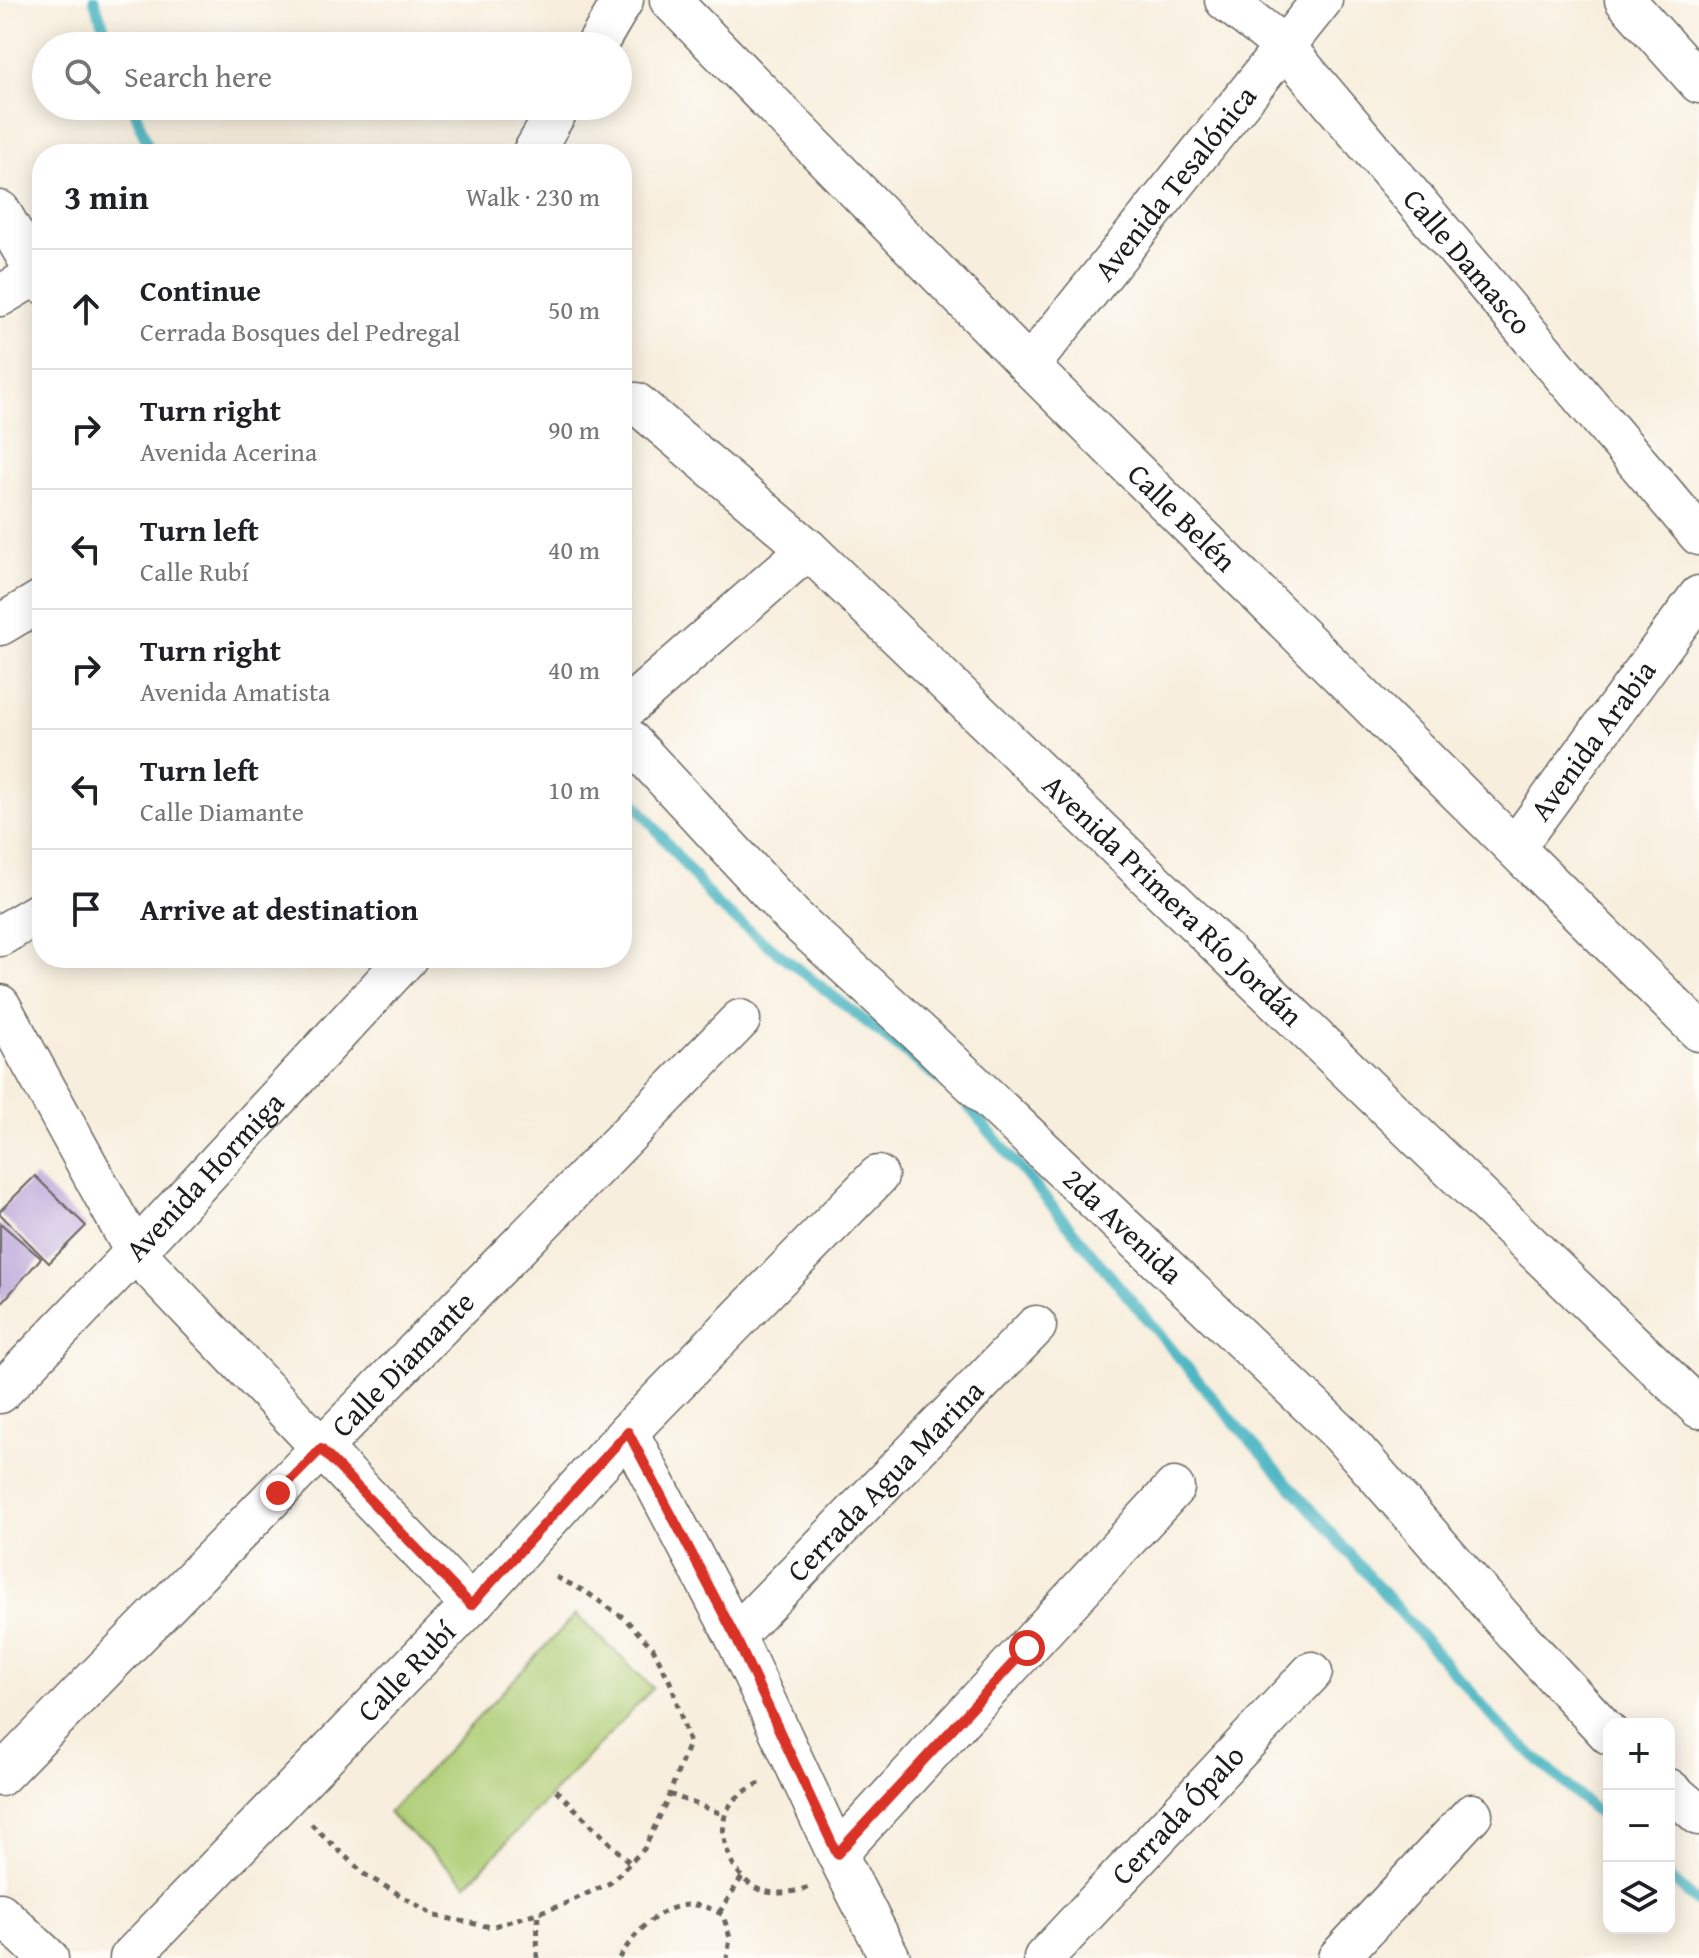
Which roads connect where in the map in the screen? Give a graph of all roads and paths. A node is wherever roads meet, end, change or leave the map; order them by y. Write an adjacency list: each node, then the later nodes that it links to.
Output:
1 (623, 0): 6 (street)
2 (670, 0): 15 (street, Calle Belén)
3 (1225, 0): 7 (street, Calle Damasco)
4 (1322, 0): 7 (street, Avenida Tesalónica)
5 (1625, 0): 8 (street)
6 (604, 32)
7 (1285, 47): 15 (street, Avenida Tesalónica); 17 (street, Calle Damasco)
8 (1699, 83)
9 (552, 120): 10 (street)
10 (538, 144)
11 (0, 211): 12 (street)
12 (32, 265)
13 (32, 282): 14 (street)
14 (0, 296)
15 (1029, 366): 24 (street, Calle Belén)
16 (636, 403): 18 (street, Avenida Primera Río Jordán)
17 (1699, 535)
18 (808, 549): 22 (street); 35 (street, Avenida Primera Río Jordán)
19 (1699, 596): 24 (street, Avenida Arabia)
20 (32, 606): 21 (street)
21 (0, 625)
22 (632, 703)
23 (632, 743): 43 (street, 2da Avenida)
24 (1515, 847): 30 (street, Calle Belén)
25 (32, 917): 26 (street)
26 (0, 936)
27 (398, 968): 32 (street, Avenida Hormiga)
28 (0, 1005): 32 (street)
29 (740, 1020): 37 (street, Calle Diamante)
30 (1699, 1031)
31 (878, 1176): 36 (street, Calle Rubí)
32 (135, 1252): 34 (street, Avenida Hormiga); 37 (street)
33 (1036, 1326): 41 (street, Cerrada Agua Marina)
34 (0, 1393)
35 (1699, 1408)
36 (628, 1432): 40 (street, Calle Rubí); 41 (street)
37 (321, 1449): 40 (street); 44 (street, Calle Diamante)
38 (1174, 1488): 53 (street)
39 (552, 1575): 48 (path)
40 (471, 1605): 49 (street, Calle Rubí)
41 (735, 1636): 53 (street)
42 (1312, 1672): 66 (street, Cerrada Ópalo)
43 (1603, 1727)
44 (0, 1776)
45 (760, 1783): 51 (path)
46 (556, 1790): 54 (path)
47 (1670, 1790): 52 (street)
48 (669, 1794): 51 (path); 54 (path)
49 (284, 1798): 57 (path); 61 (street, Calle Rubí)
50 (1472, 1814): 67 (street)
51 (725, 1815): 55 (path)
52 (1699, 1815)
53 (837, 1854): 65 (street)
54 (630, 1863): 57 (path)
55 (742, 1877): 56 (path); 59 (path)
56 (810, 1887)
57 (538, 1912): 62 (path)
58 (0, 1913): 60 (street)
59 (719, 1913): 63 (path); 64 (path)
60 (48, 1958)
61 (130, 1958)
62 (537, 1958)
63 (619, 1958)
64 (727, 1958)
65 (890, 1958)
66 (1044, 1958)
67 (1338, 1958)

